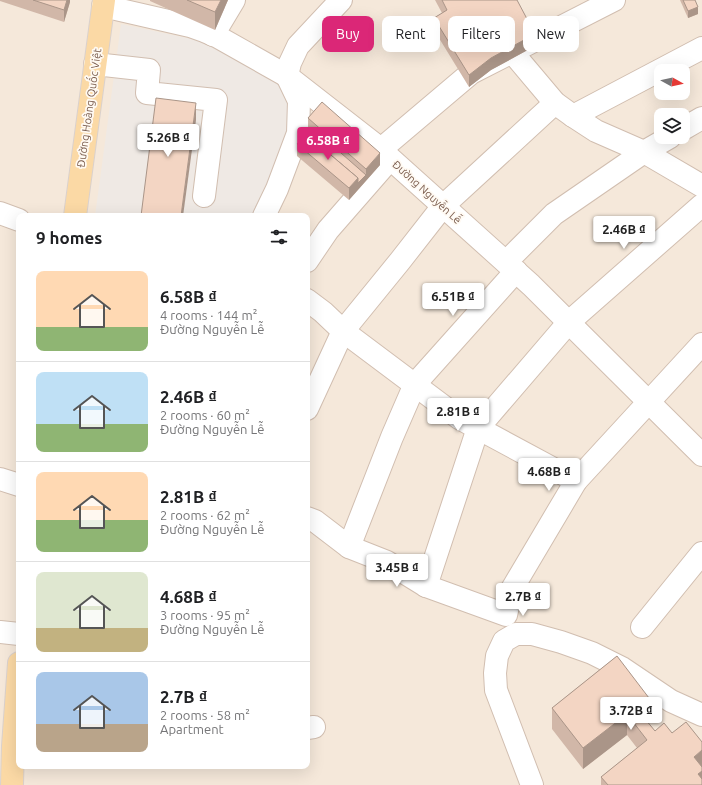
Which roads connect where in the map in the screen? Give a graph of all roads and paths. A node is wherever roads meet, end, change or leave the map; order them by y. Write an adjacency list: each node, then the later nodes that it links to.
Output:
1 (234, 0): 5 (street)
2 (341, 0): 10 (street)
3 (614, 0): 7 (street)
4 (104, 3): 5 (street, Đường Nguyễn Lễ); 9 (main road, Đường Hoàng Quốc Việt)
5 (213, 35): 10 (street, Đường Nguyễn Lễ)
6 (702, 48): 12 (street)
7 (515, 50)
8 (512, 52): 11 (street); 17 (street)
9 (95, 64): 19 (street); 23 (main road, Đường Hoàng Quốc Việt)
10 (287, 76): 17 (street, Đường Nguyễn Lễ); 24 (street)
11 (555, 103): 12 (street); 21 (street)
12 (573, 116): 16 (street)
13 (702, 118): 14 (street)
14 (690, 125)
15 (658, 144): 16 (street)
16 (644, 152): 18 (street); 27 (street)
17 (385, 154): 21 (street, Đường Nguyễn Lễ); 26 (street)
18 (702, 186)
19 (204, 196)
20 (702, 205): 29 (street)
21 (443, 206): 27 (street, Đường Nguyễn Lễ); 30 (street)
22 (0, 213): 25 (street)
23 (75, 213)
24 (265, 213)
25 (16, 219)
26 (310, 257)
27 (511, 267): 29 (street, Đường Nguyễn Lễ); 32 (street)
28 (310, 302): 30 (street)
29 (569, 322): 34 (street, Đường Nguyễn Lễ); 35 (street)
30 (343, 331): 32 (street); 33 (street)
31 (702, 344): 34 (street)
32 (415, 384): 35 (street); 41 (street)
33 (310, 402)
34 (648, 402): 36 (street, Đường Nguyễn Lễ); 38 (street)
35 (478, 428): 38 (street); 43 (street)
36 (702, 455)
37 (0, 479): 39 (street)
38 (576, 481): 43 (street)
39 (16, 484)
40 (310, 519): 41 (street)
41 (349, 547): 43 (street)
42 (702, 553): 44 (street)
43 (426, 586)
44 (642, 627)
45 (0, 632): 46 (street)
46 (16, 634)
47 (16, 706): 49 (main road)
48 (702, 715): 50 (street)
49 (8, 776)
50 (532, 785)

